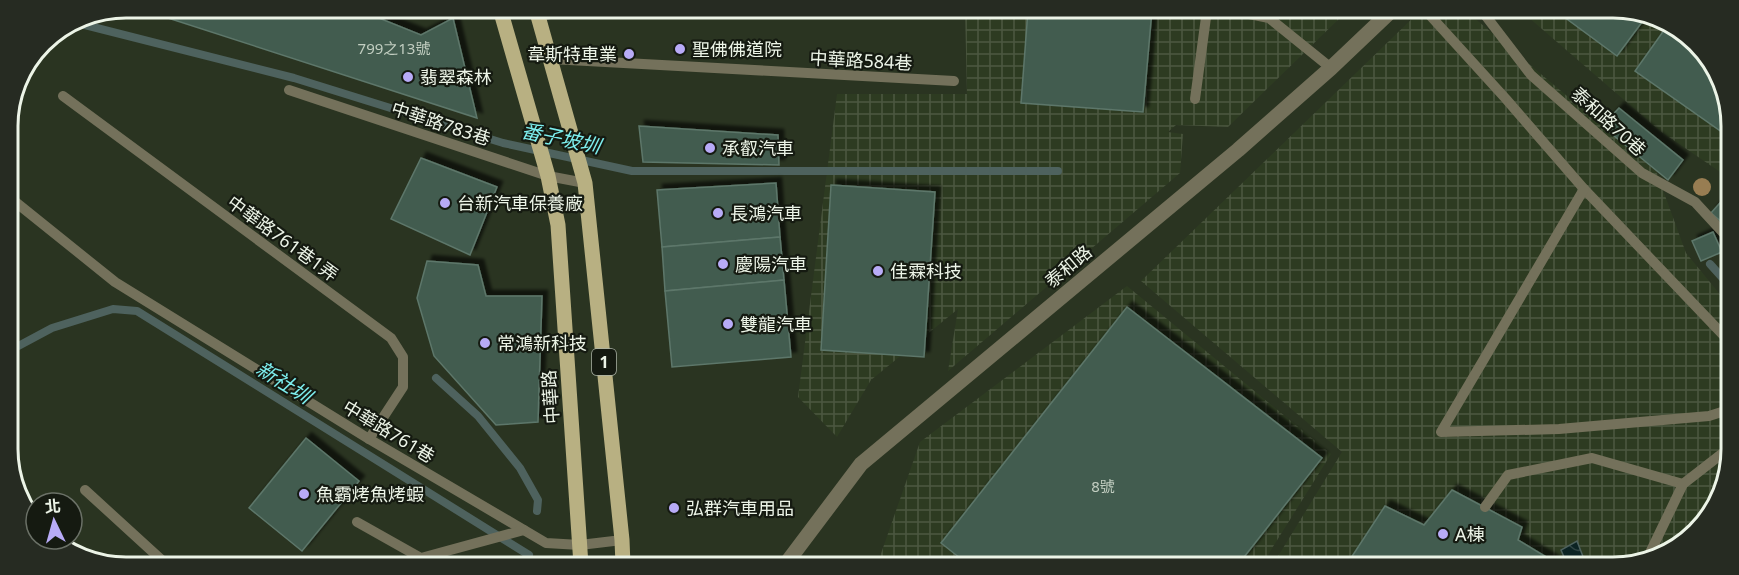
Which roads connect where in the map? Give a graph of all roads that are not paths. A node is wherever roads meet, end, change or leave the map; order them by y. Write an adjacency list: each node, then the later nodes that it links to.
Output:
1 (503, 18): 14 (main road, 1)
2 (538, 18): 8 (main road, 1)
3 (1207, 18): 13 (lane)
4 (1269, 18): 9 (lane)
5 (1383, 18): 9 (street, 泰和路)
6 (1431, 18): 16 (lane)
7 (1487, 18): 18 (lane, 泰和路70巷)
8 (550, 59): 10 (lane, 中華路584巷); 15 (main road, 1)
9 (1331, 68): 36 (street, 泰和路)
10 (954, 81)
11 (289, 90): 14 (lane, 中華路783巷)
12 (63, 96): 21 (lane, 中華路761巷1弄)
13 (1195, 99)
14 (548, 176): 15 (lane, 中華路783巷); 29 (main road, 中華路 / 1)
15 (585, 183): 28 (main road, 1)
16 (1584, 189): 19 (lane); 20 (lane)
17 (18, 204): 21 (lane, 中華路761巷)
18 (1721, 230)
19 (1721, 333)
20 (1721, 412)
21 (369, 439): 27 (lane, 中華路761巷)
22 (1721, 455): 23 (lane)
23 (1683, 484): 25 (lane); 30 (lane)
24 (85, 490): 31 (lane)
25 (1485, 507)
26 (357, 522): 32 (lane)
27 (524, 530): 29 (lane, 中華路761巷); 33 (lane)
28 (622, 540): 29 (lane, 中華路761巷); 35 (main road, 1)
29 (580, 545): 34 (main road, 1)
30 (1651, 550)
31 (158, 557)
32 (419, 557)
33 (424, 557)
34 (581, 557)
35 (623, 557)
36 (791, 557)

